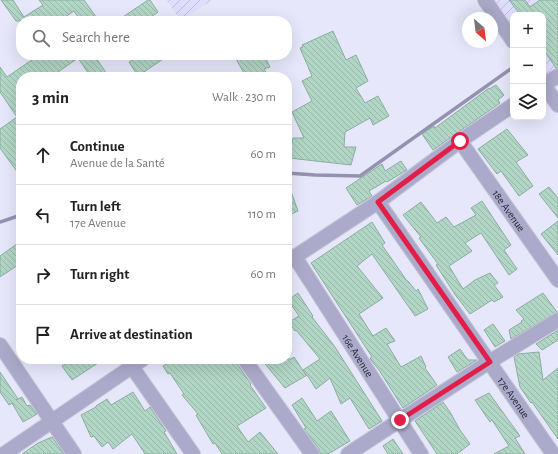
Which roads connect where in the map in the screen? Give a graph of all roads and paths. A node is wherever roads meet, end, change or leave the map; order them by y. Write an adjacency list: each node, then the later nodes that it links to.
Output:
1 (485, 0): 2 (street)
2 (510, 37)
3 (558, 76): 4 (street)
4 (545, 84)
5 (546, 89): 6 (street)
6 (558, 105)
7 (510, 107): 8 (street)
8 (460, 141): 9 (street); 12 (street, 18e Avenue)
9 (378, 202): 10 (street); 15 (street, 17e Avenue)
10 (292, 259)
11 (292, 261): 19 (street, 16e Avenue)
12 (558, 280)
13 (558, 320): 15 (street)
14 (0, 345): 20 (street)
15 (490, 362): 19 (street); 27 (street, 17e Avenue)
16 (137, 364): 20 (street)
17 (139, 364): 23 (street)
18 (248, 364): 24 (street)
19 (400, 420): 25 (street); 26 (street, 16e Avenue)
20 (52, 422): 21 (street); 22 (street)
21 (4, 454)
22 (74, 454)
23 (193, 454)
24 (312, 454)
25 (348, 454)
26 (422, 454)
27 (553, 454)

